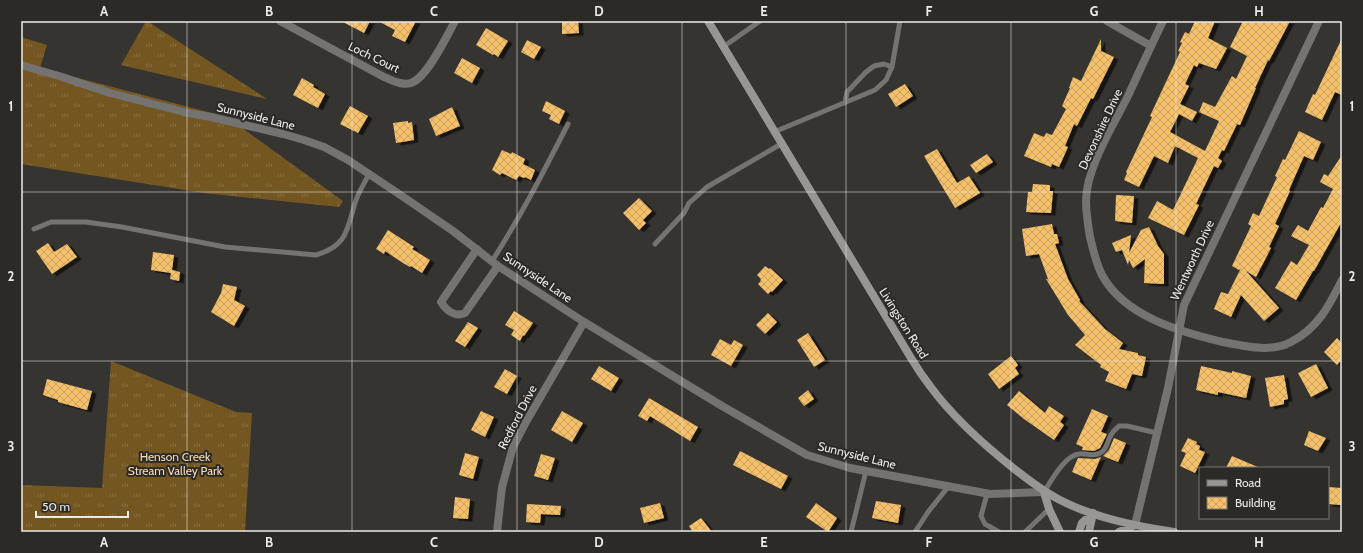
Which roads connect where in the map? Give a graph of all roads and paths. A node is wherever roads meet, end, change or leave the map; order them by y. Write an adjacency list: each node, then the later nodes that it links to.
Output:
1 (280, 21): 2 (street, Loch Court)
2 (455, 21)
3 (708, 21): 10 (main road, Livingston Road)
4 (760, 21): 10 (lane)
5 (900, 21): 12 (lane)
6 (1107, 21): 9 (street)
7 (1163, 21): 9 (street, Devonshire Drive)
8 (1319, 21): 24 (street, Wentworth Drive)
9 (1151, 46): 24 (street, Devonshire Drive)
10 (723, 47): 15 (main road, Livingston Road)
11 (21, 65): 17 (street, Sunnyside Lane)
12 (892, 67): 13 (lane); 13 (lane)
13 (846, 103): 15 (lane)
14 (568, 124): 21 (lane)
15 (774, 132): 16 (main road, Livingston Road)
16 (781, 144): 19 (lane); 28 (main road, Livingston Road)
17 (369, 174): 18 (lane); 20 (street, Sunnyside Lane)
18 (34, 230)
19 (655, 244)
20 (477, 249): 21 (street, Sunnyside Lane); 21 (street)
21 (495, 263): 23 (street, Sunnyside Lane)
22 (1342, 280): 24 (street, Devonshire Drive)
23 (584, 322): 26 (street, Sunnyside Lane); 34 (street, Redford Drive)
24 (1178, 330): 25 (street, Wentworth Drive)
25 (1157, 433): 28 (lane); 32 (street, Wentworth Drive)
26 (866, 471): 27 (street, Sunnyside Lane); 35 (lane)
27 (948, 487): 29 (street, Sunnyside Lane); 36 (lane)
28 (1044, 492): 29 (street, Sunnyside Lane); 30 (main road); 31 (main road, Livingston Road)
29 (987, 494): 37 (lane)
30 (1049, 508): 38 (lane); 39 (main road)
31 (1093, 513): 32 (main road, Livingston Road); 40 (main road); 41 (main road)
32 (1135, 525): 33 (main road, Livingston Road); 42 (main road)
33 (1145, 530): 43 (main road, Livingston Road)
34 (497, 532)
35 (851, 532)
36 (915, 532)
37 (999, 532)
38 (1025, 532)
39 (1060, 532)
40 (1079, 532)
41 (1089, 532)
42 (1119, 532)
43 (1174, 532)

